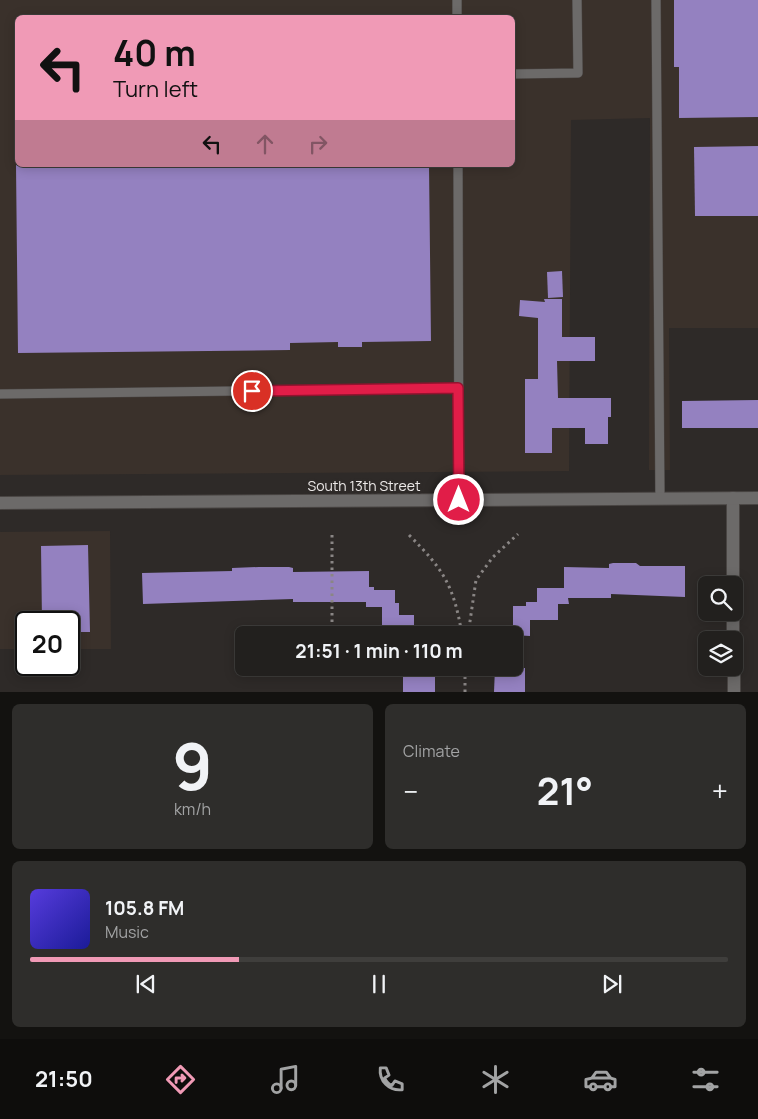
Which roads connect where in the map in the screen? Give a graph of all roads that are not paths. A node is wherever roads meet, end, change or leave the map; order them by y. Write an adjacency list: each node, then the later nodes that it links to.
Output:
1 (457, 0): 4 (lane)
2 (577, 0): 5 (lane)
3 (656, 0): 11 (lane)
4 (457, 15)
5 (515, 74)
6 (458, 167): 7 (lane)
7 (458, 388): 8 (lane); 12 (lane)
8 (0, 394)
9 (733, 498): 10 (street, South 13th Street); 11 (street, South 13th Street); 14 (street)
10 (758, 498)
11 (660, 499): 12 (street, South 13th Street)
12 (459, 500): 13 (street, South 13th Street)
13 (0, 503)
14 (733, 576)
15 (734, 676): 16 (street)
16 (734, 692)

